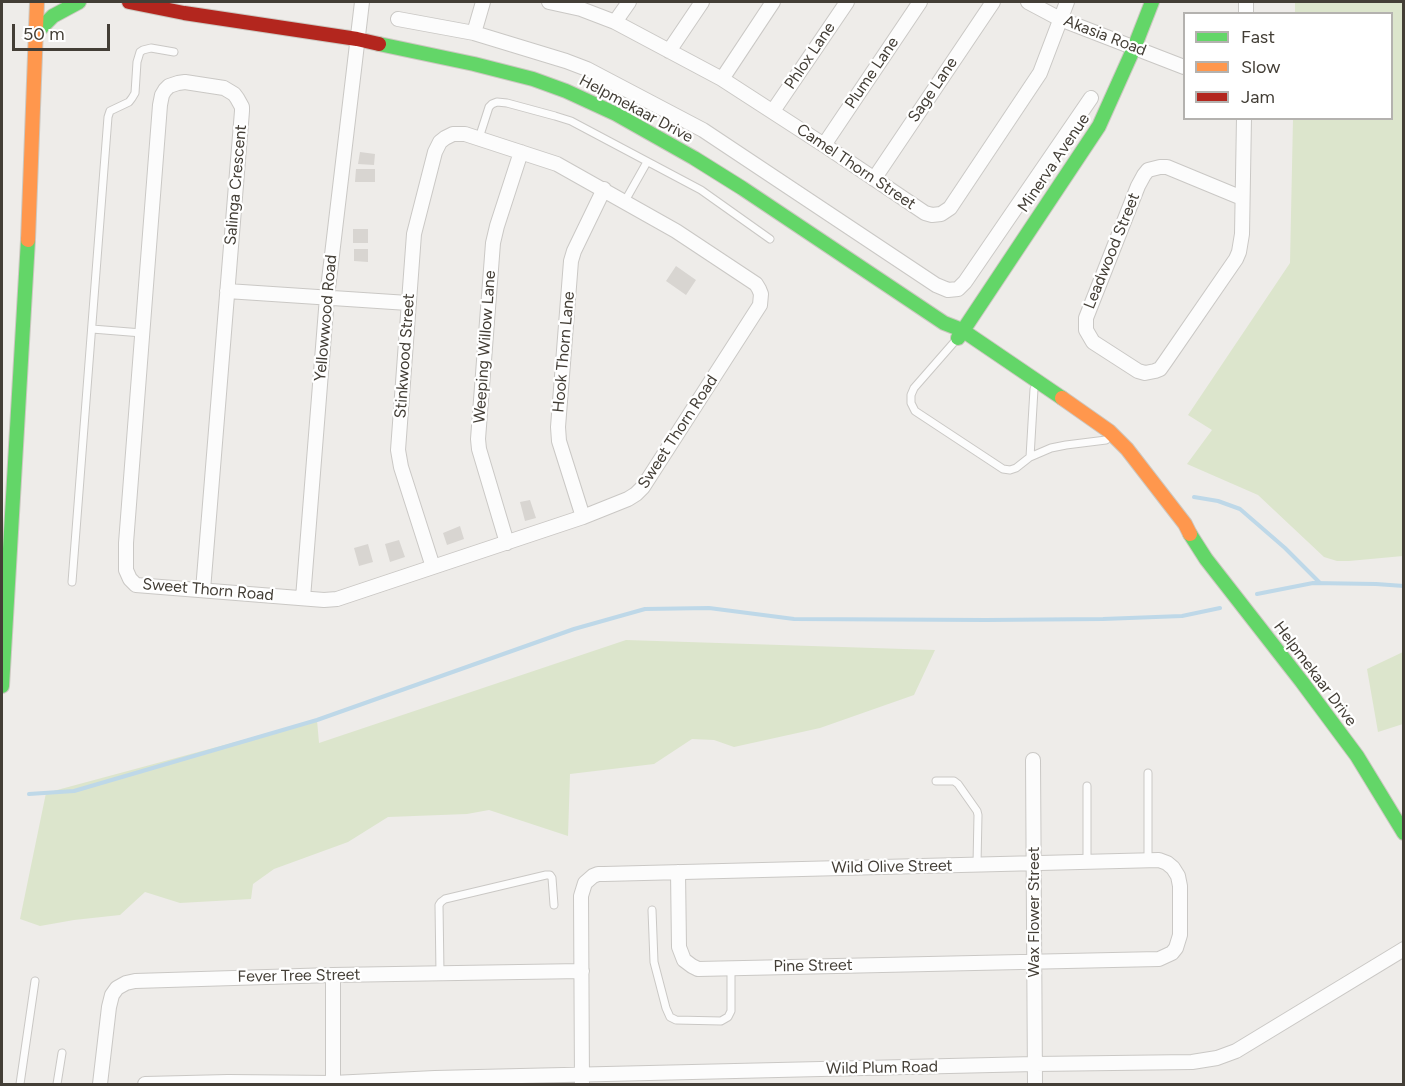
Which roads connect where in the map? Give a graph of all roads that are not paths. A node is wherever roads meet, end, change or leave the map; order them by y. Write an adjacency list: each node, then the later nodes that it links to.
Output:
1 (38, 2): 19 (street)
2 (79, 2): 19 (street)
3 (129, 2): 21 (street, Helpmekaar Drive)
4 (362, 2): 21 (street, Yellowwood Road)
5 (483, 2): 20 (street)
6 (554, 2): 18 (street, Camel Thorn Street)
7 (629, 2): 18 (street)
8 (702, 2): 23 (street)
9 (773, 2): 26 (street)
10 (847, 2): 28 (street, Phlox Lane)
11 (920, 2): 32 (street, Plume Lane)
12 (993, 2): 35 (street, Sage Lane)
13 (1028, 2): 17 (street, Akasia Road)
14 (1067, 2): 17 (street, Camel Thorn Street)
15 (1152, 2): 22 (street, Minerva Avenue)
16 (399, 19): 20 (street)
17 (1060, 19): 22 (street, Akasia Road); 35 (street, Camel Thorn Street)
18 (615, 22): 23 (street, Camel Thorn Street)
19 (36, 33): 57 (street)
20 (474, 33): 27 (street)
21 (357, 39): 41 (street, Yellowwood Road); 45 (street, Helpmekaar Drive)
22 (1134, 48): 25 (street, Akasia Road); 45 (street, Minerva Avenue)
23 (669, 51): 26 (street, Camel Thorn Street)
24 (174, 52): 43 (lane)
25 (1183, 66)
26 (722, 79): 28 (street, Camel Thorn Street)
27 (1091, 98)
28 (773, 111): 32 (street, Camel Thorn Street)
29 (1244, 120): 37 (street, Leadwood Street)
30 (479, 138): 31 (street, Sweet Thorn Road); 33 (street, Sweet Thorn Road); 34 (lane)
31 (440, 142): 42 (street, Stinkwood Street)
32 (824, 145): 35 (street, Camel Thorn Street)
33 (521, 152): 36 (street, Sweet Thorn Road); 52 (street, Weeping Willow Lane)
34 (647, 162): 38 (lane); 39 (lane)
35 (874, 179)
36 (604, 189): 38 (street, Sweet Thorn Road); 49 (street, Hook Thorn Lane)
37 (1242, 198): 37 (street, Leadwood Street)
38 (625, 201): 49 (street, Sweet Thorn Road)
39 (770, 239)
40 (227, 291): 41 (street); 44 (street, Salinga Crescent); 55 (street, Salinga Crescent)
41 (327, 297): 42 (street); 56 (street, Yellowwood Road)
42 (408, 303): 53 (street, Stinkwood Street)
43 (92, 329): 44 (lane); 54 (lane)
44 (142, 333): 51 (street, Salinga Crescent)
45 (960, 334): 46 (street, Helpmekaar Drive); 48 (lane); 50 (street, Helpmekaar Drive)
46 (1034, 389): 47 (street, Helpmekaar Drive); 48 (lane)
47 (1106, 440): 48 (lane); 50 (street, Helpmekaar Drive)
48 (1030, 456)
49 (583, 517): 52 (street, Sweet Thorn Road)
50 (1193, 540): 62 (street, Helpmekaar Drive)
51 (126, 543): 55 (street, Sweet Thorn Road)
52 (507, 543): 53 (street, Sweet Thorn Road)
53 (433, 567): 56 (street, Sweet Thorn Road)
54 (72, 582)
55 (203, 590): 56 (street, Sweet Thorn Road)
56 (303, 598)
57 (2, 686)
58 (1033, 760): 65 (street, Wax Flower Street)
59 (1148, 773): 63 (lane)
60 (936, 781): 66 (lane)
61 (1087, 786): 64 (lane)
62 (1404, 833)
63 (1148, 860): 64 (street, Wild Olive Street); 71 (street, Wild Olive Street)
64 (1087, 862): 65 (street, Wild Olive Street)
65 (1034, 863): 66 (street, Wild Olive Street); 71 (street, Wax Flower Street)
66 (977, 864): 67 (street, Wild Olive Street)
67 (678, 872): 72 (street, Pine Street); 73 (street, Wild Olive Street)
68 (554, 905): 74 (lane)
69 (652, 910): 72 (lane)
70 (1404, 949): 78 (street, Wild Plum Road)
71 (1034, 962): 72 (street, Pine Street); 78 (street, Wax Flower Street)
72 (731, 968)
73 (582, 971): 74 (street, Fever Tree Street); 79 (street, Wild Olive Street)
74 (440, 973): 75 (street, Fever Tree Street)
75 (333, 975): 84 (street, Fever Tree Street); 86 (street)
76 (35, 981): 82 (lane)
77 (62, 1053): 83 (lane)
78 (1035, 1064): 79 (street, Wild Plum Road); 87 (street, Wax Flower Street)
79 (582, 1080): 80 (street, Wild Plum Road)
80 (435, 1082): 86 (street, Wild Plum Road)
81 (228, 1083): 85 (street, Wild Plum Road); 86 (street, Wild Plum Road)
82 (22, 1084)
83 (57, 1084)
84 (100, 1084)
85 (145, 1084)
86 (333, 1084)
87 (1035, 1084)

